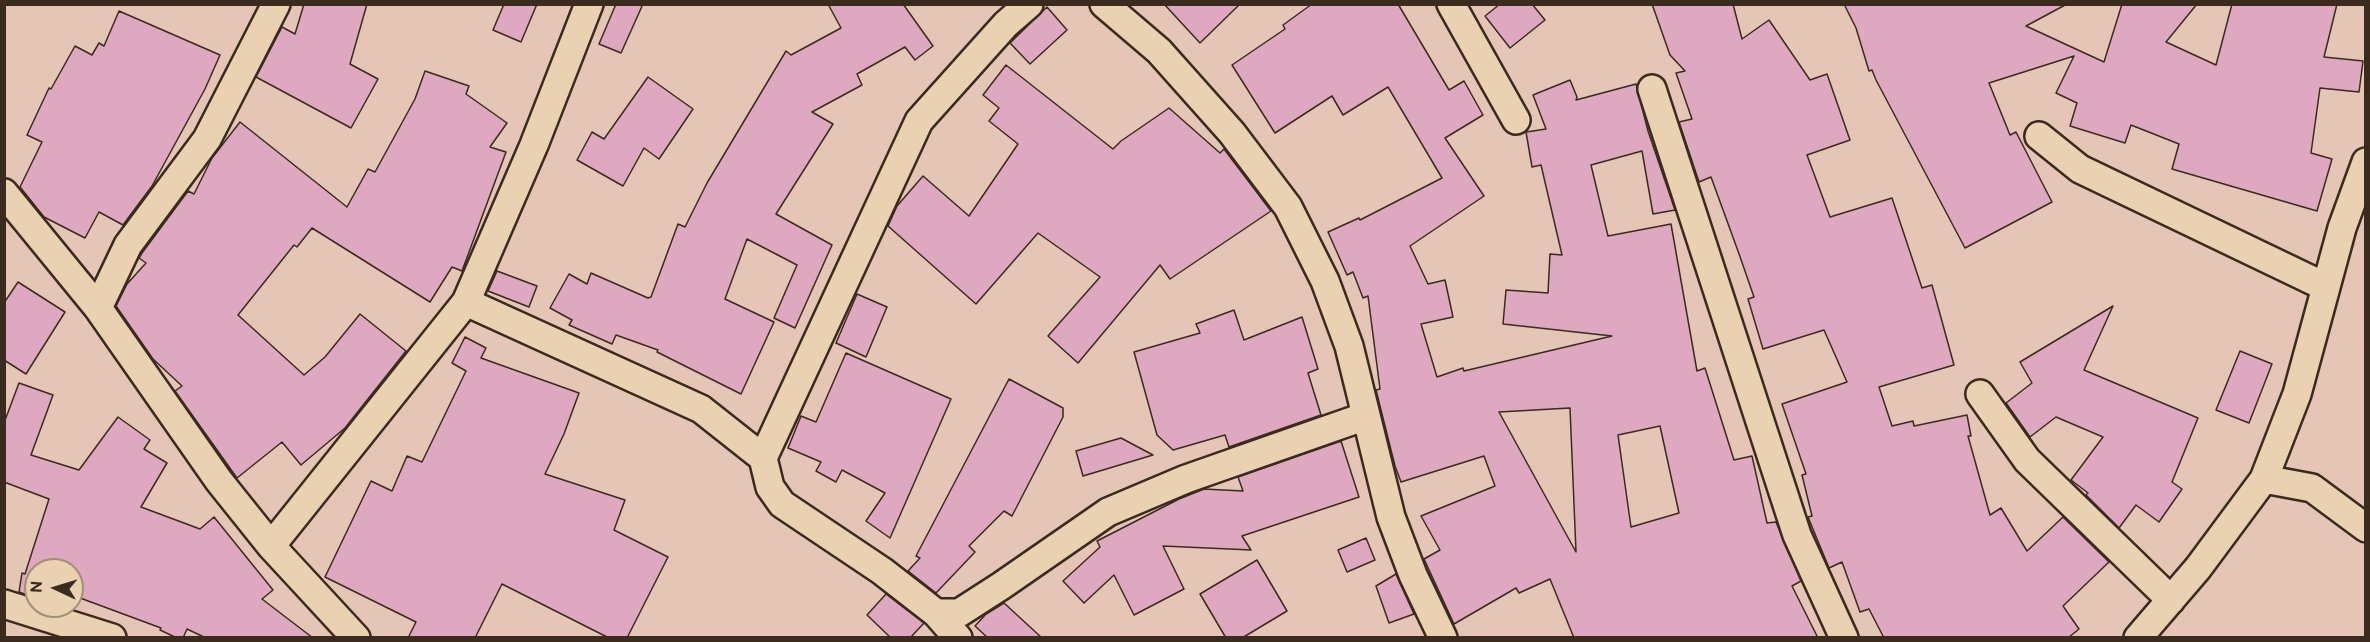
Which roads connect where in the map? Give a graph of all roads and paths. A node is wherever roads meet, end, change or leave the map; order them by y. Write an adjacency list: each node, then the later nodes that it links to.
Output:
1 (276, 4): 13 (street)
2 (589, 4): 12 (street)
3 (1029, 4): 16 (street)
4 (1104, 4): 15 (street)
5 (1451, 4): 7 (street)
6 (1652, 89): 27 (street)
7 (1516, 120)
8 (2039, 136): 11 (street)
9 (2366, 162): 11 (street)
10 (4, 192): 13 (street)
11 (2326, 287): 17 (street)
12 (466, 302): 16 (street); 19 (street)
13 (99, 308): 19 (street)
14 (1980, 394): 20 (street)
15 (1366, 416): 22 (street); 26 (street)
16 (763, 458): 22 (street)
17 (2264, 479): 18 (street); 20 (street)
18 (2366, 528)
19 (272, 546): 24 (street)
20 (2171, 600): 28 (street)
21 (4, 604): 23 (street)
22 (936, 612): 25 (street)
23 (112, 638)
24 (356, 638)
25 (958, 638)
26 (1443, 638)
27 (1844, 638)
28 (2138, 638)

